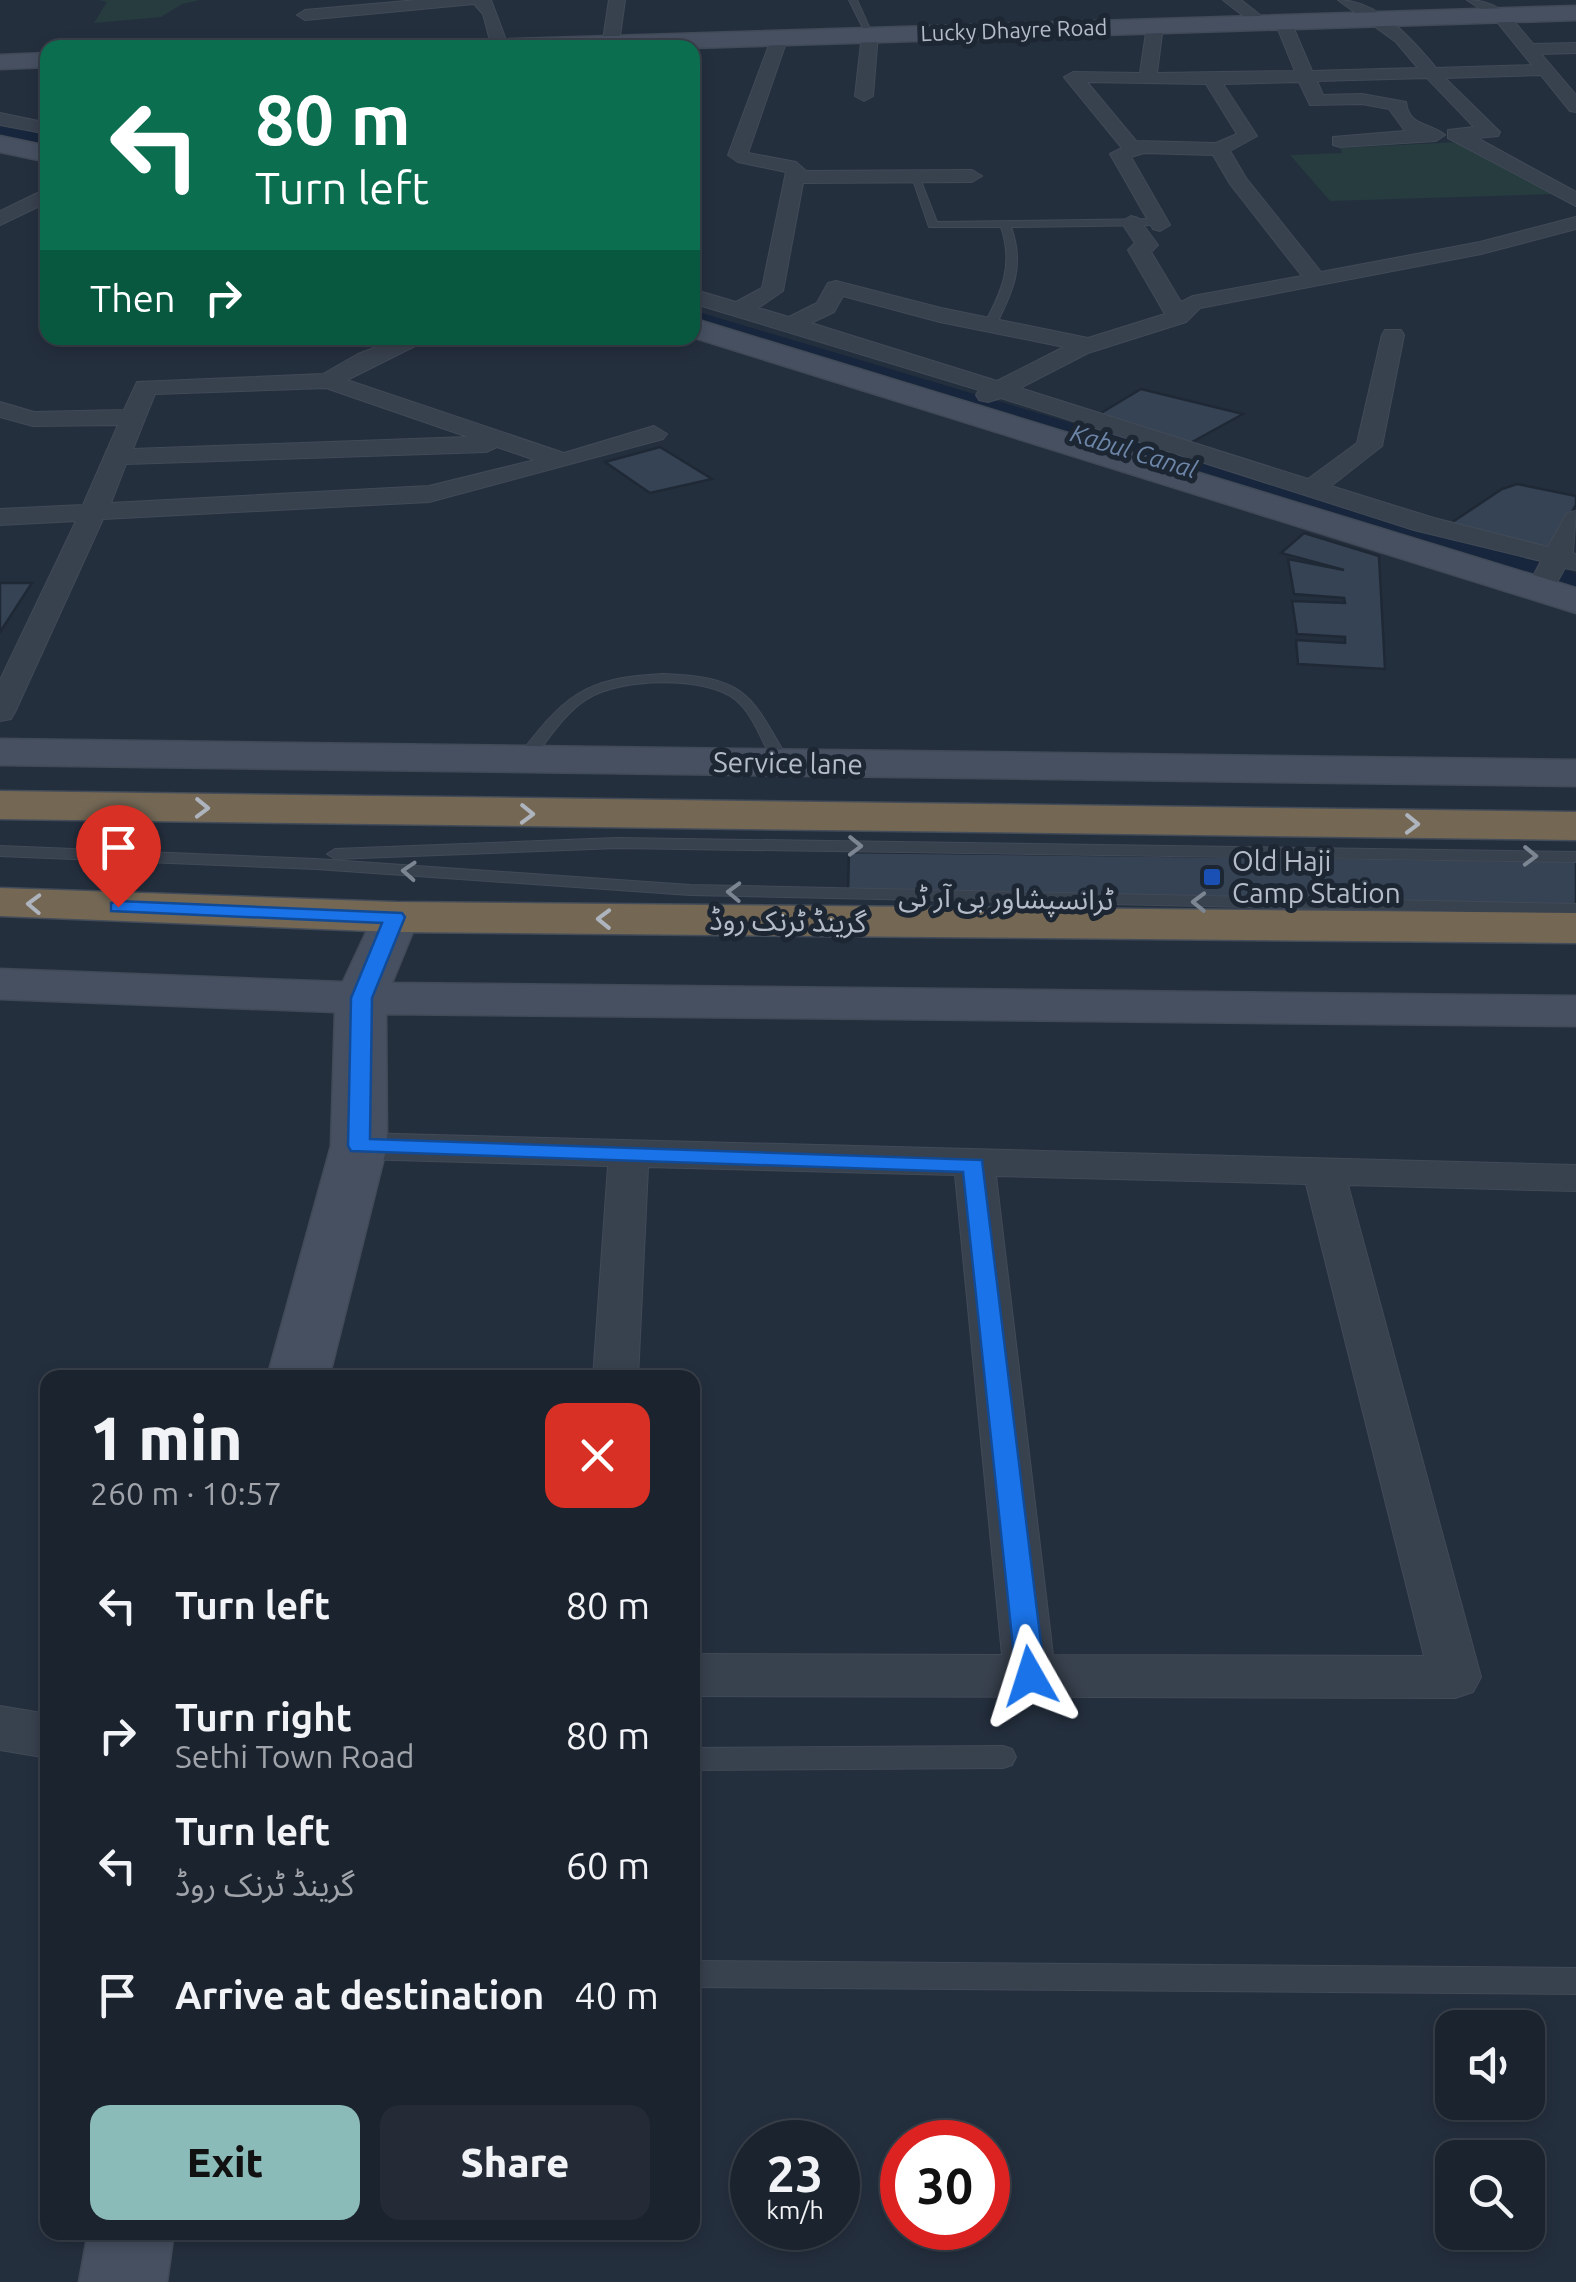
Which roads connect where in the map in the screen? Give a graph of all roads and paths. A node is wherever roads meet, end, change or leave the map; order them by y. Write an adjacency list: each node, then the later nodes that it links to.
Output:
1 (469, 0): 10 (street)
2 (478, 0): 16 (street)
3 (617, 0): 17 (street)
4 (853, 0): 14 (lane)
5 (1230, 0): 12 (street)
6 (1346, 0): 11 (street)
7 (1475, 0): 9 (street)
8 (1576, 12): 9 (main road, Lucky Dhayre Road)
9 (1500, 15): 11 (main road, Lucky Dhayre Road); 20 (street)
10 (305, 16)
11 (1374, 19): 12 (main road, Lucky Dhayre Road); 24 (street)
12 (1272, 22): 13 (main road, Lucky Dhayre Road); 25 (street)
13 (1154, 26): 14 (main road, Lucky Dhayre Road); 26 (street)
14 (870, 34): 15 (main road, Lucky Dhayre Road); 28 (street)
15 (780, 37): 18 (main road, Lucky Dhayre Road); 41 (street)
16 (499, 40)
17 (607, 40)
18 (700, 43)
19 (1576, 48): 20 (street)
20 (1528, 49): 23 (street)
21 (40, 61): 22 (main road)
22 (4, 65)
23 (1545, 70): 24 (street); 29 (street)
24 (1431, 74): 25 (street); 32 (street)
25 (1304, 76): 27 (street); 33 (street)
26 (1148, 77): 27 (street); 37 (street)
27 (1212, 79): 36 (street)
28 (864, 96)
29 (1576, 106)
30 (0, 118): 31 (street)
31 (40, 125)
32 (1455, 134): 33 (street); 43 (street)
33 (1426, 136): 34 (street)
34 (1340, 140)
35 (0, 144): 38 (main road)
36 (1219, 149): 37 (street); 49 (street)
37 (1137, 150): 48 (street)
38 (40, 152)
39 (914, 176): 40 (street); 41 (street); 47 (lane)
40 (972, 176)
41 (794, 177): 51 (street)
42 (40, 198): 44 (street)
43 (1576, 200)
44 (0, 218)
45 (1131, 222): 47 (lane); 48 (lane); 52 (street)
46 (1576, 223): 49 (street)
47 (1004, 224): 54 (lane)
48 (1159, 224)
49 (1317, 281): 52 (street)
50 (700, 298): 51 (street)
51 (739, 309): 53 (street)
52 (1178, 317): 58 (street)
53 (792, 324): 54 (street); 60 (street)
54 (990, 325): 58 (street)
55 (700, 329): 62 (main road)
56 (1393, 335): 68 (street)
57 (401, 345): 59 (street)
58 (1089, 345): 60 (street)
59 (328, 381): 63 (street); 65 (street)
60 (999, 389): 62 (street); 68 (street)
61 (0, 409): 63 (street)
62 (960, 409): 72 (main road)
63 (133, 417): 66 (street)
64 (654, 434): 67 (street)
65 (516, 442): 66 (street); 67 (street)
66 (115, 457): 69 (street)
67 (564, 460): 69 (street)
68 (1314, 487): 72 (street)
69 (94, 511): 70 (street); 74 (street)
70 (0, 517)
71 (1576, 519): 72 (street)
72 (1554, 572): 73 (main road)
73 (1576, 600)
74 (0, 712)
75 (0, 752): 76 (main road, Service lane)
76 (504, 759): 77 (main road, Service lane); 77 (lane); 80 (main road)
77 (782, 763): 78 (main road, Service lane)
78 (1576, 773)
79 (0, 804): 80 (highway, one-way to 80)
80 (426, 812): 81 (highway, one-way to 81)
81 (1576, 826)
82 (0, 851): 84 (lane, ٹرانسپشاور بی آر ٹی)
83 (1576, 857): 84 (lane, ٹرانسپشاور بی آر ٹی, one-way to 83)
84 (198, 859): 86 (lane, ٹرانسپشاور بی آر ٹی, one-way to 84)
85 (0, 902): 87 (highway, گرینڈ ٹرنک روڈ, one-way to 85)
86 (1576, 908)
87 (395, 917): 88 (highway, گرینڈ ٹرنک روڈ, one-way to 87); 90 (main road)
88 (1576, 928)
89 (0, 984): 90 (main road)
90 (361, 998): 91 (main road); 92 (main road)
91 (1576, 1011)
92 (359, 1146): 93 (street); 97 (main road)
93 (629, 1152): 94 (street); 98 (street)
94 (974, 1165): 95 (street); 100 (street)
95 (1324, 1173): 96 (street); 100 (street)
96 (1576, 1178)
97 (300, 1370)
98 (616, 1370)
99 (700, 1676): 100 (street)
100 (1030, 1676)
101 (0, 1728): 102 (street)
102 (40, 1735)
103 (1003, 1757): 104 (lane)
104 (700, 1759)
105 (700, 1974): 106 (lane)
106 (1576, 1980)
107 (130, 2240): 108 (main road)
108 (123, 2282)

